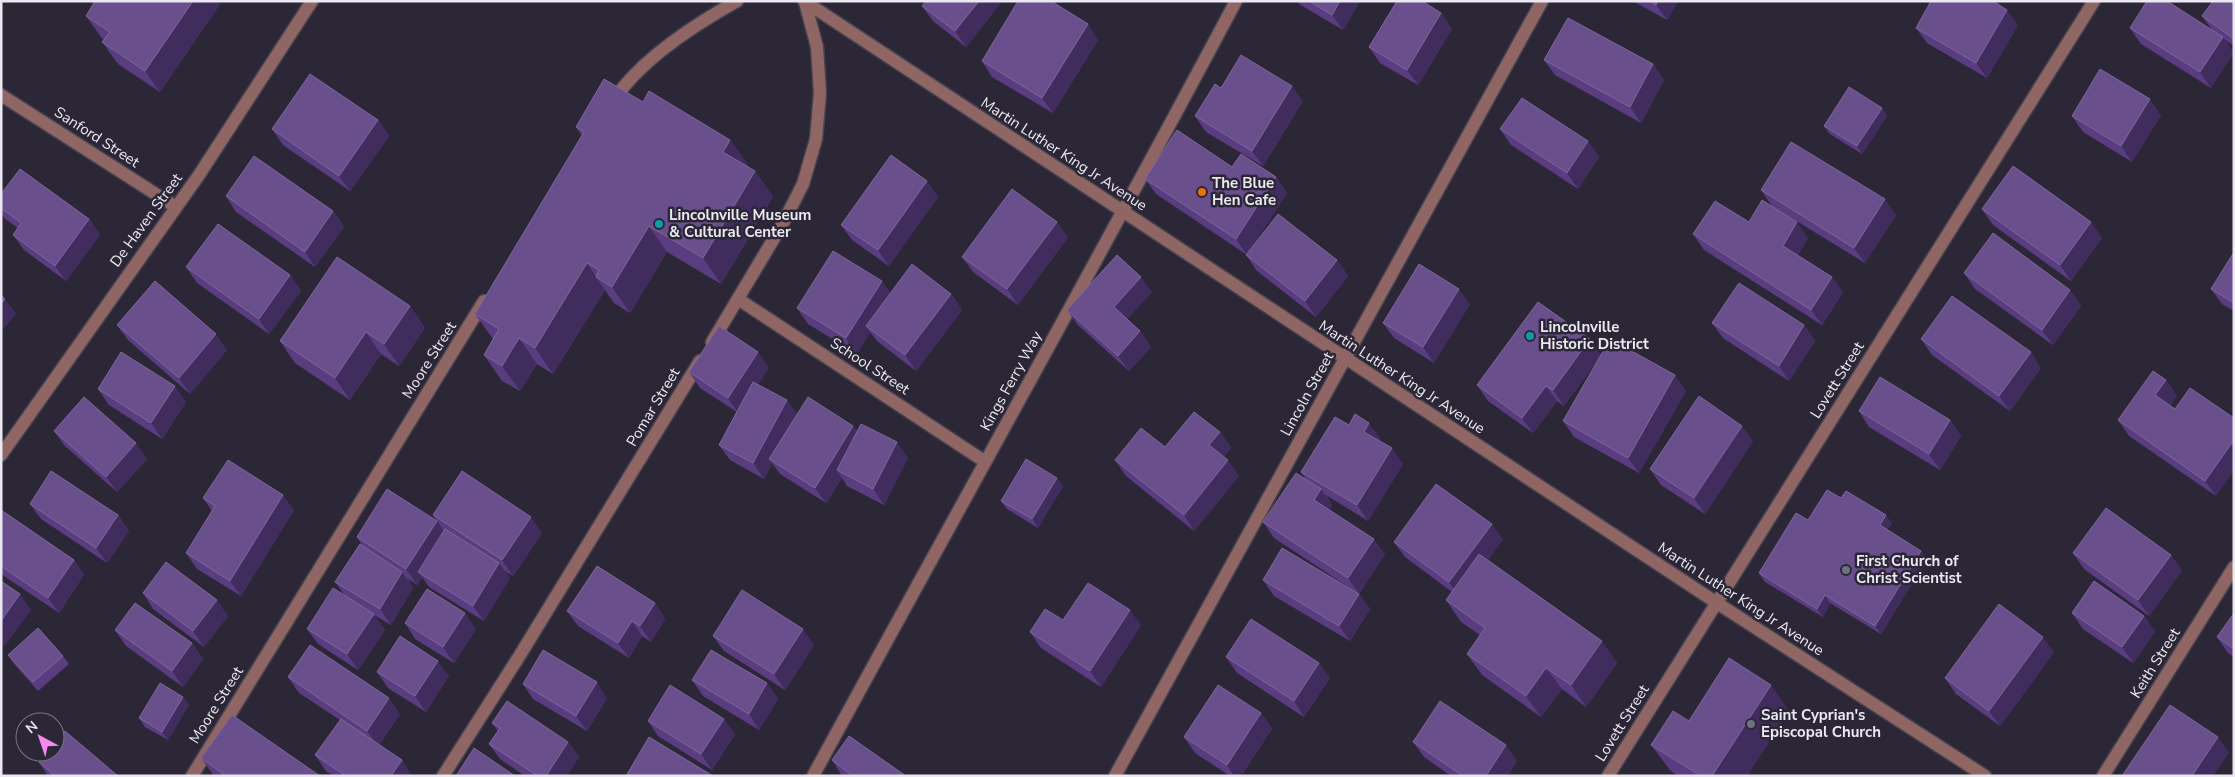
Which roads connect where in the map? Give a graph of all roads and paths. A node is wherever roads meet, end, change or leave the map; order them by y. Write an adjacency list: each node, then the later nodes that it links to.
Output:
1 (312, 1): 9 (street, De Haven Street)
2 (737, 1): 8 (street)
3 (1236, 1): 10 (street, Kings Ferry Way)
4 (1542, 1): 13 (street, Lincoln Street)
5 (2094, 1): 17 (street, Lovett Street)
6 (804, 2): 10 (street, Martin Luther King Jr Avenue); 12 (street, Pomar Street)
7 (1, 95): 9 (street, Sanford Street)
8 (604, 114)
9 (176, 207): 14 (street, De Haven Street)
10 (1124, 213): 13 (street, Martin Luther King Jr Avenue); 15 (street, Kings Ferry Way)
11 (490, 292): 18 (street, Moore Street)
12 (738, 299): 15 (street, School Street); 19 (street, Pomar Street)
13 (1346, 359): 17 (street, Martin Luther King Jr Avenue); 21 (street, Lincoln Street)
14 (1, 455)
15 (984, 461): 20 (street, Kings Ferry Way)
16 (2234, 567): 24 (street, Keith Street)
17 (1717, 603): 22 (street, Lovett Street); 23 (street, Martin Luther King Jr Avenue)
18 (192, 776)
19 (443, 776)
20 (813, 776)
21 (1115, 776)
22 (1608, 776)
23 (1985, 776)
24 (2103, 776)

